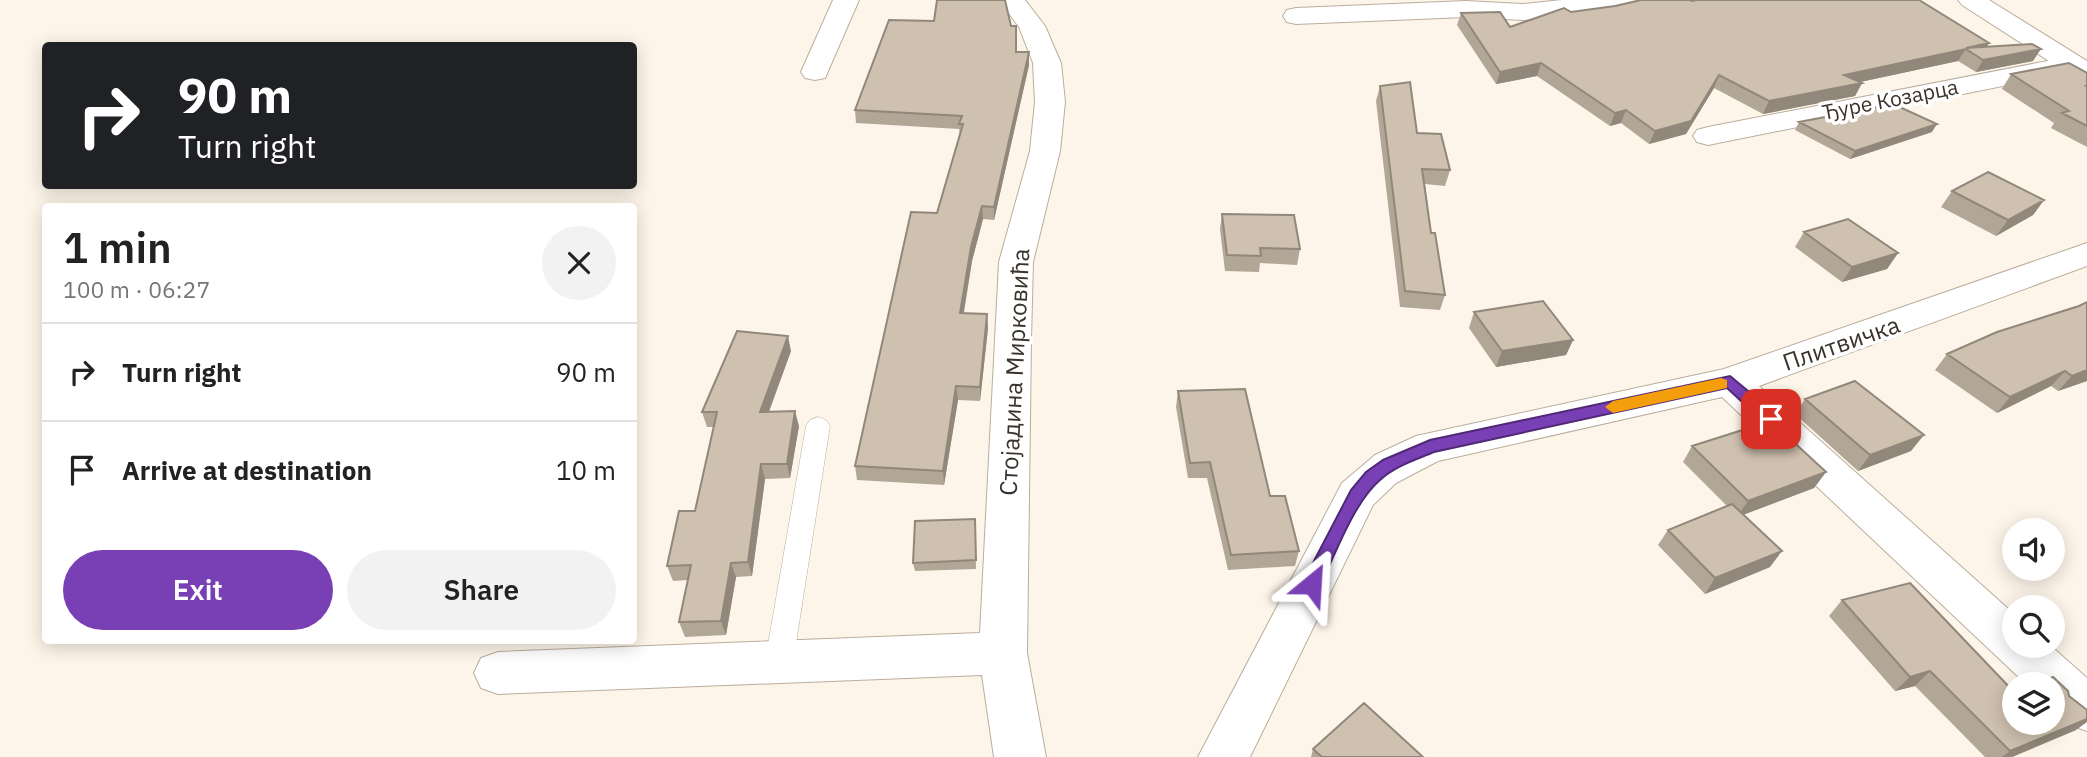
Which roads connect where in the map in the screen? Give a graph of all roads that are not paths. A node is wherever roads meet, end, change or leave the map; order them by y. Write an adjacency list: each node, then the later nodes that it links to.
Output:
1 (846, 0): 7 (street)
2 (1012, 0): 13 (street, Стојадина Мирковића)
3 (1637, 0): 5 (street)
4 (1971, 0): 6 (street)
5 (1296, 16)
6 (2080, 69): 8 (street, Ђуре Козарца)
7 (815, 72)
8 (1708, 136)
9 (2087, 254): 10 (street, Плитвичка)
10 (1730, 382): 12 (street); 19 (street, Плитвичка)
11 (818, 426): 15 (lane)
12 (2002, 631)
13 (1003, 653): 15 (street); 18 (street, Стојадина Мирковића)
14 (2031, 658): 17 (street)
15 (779, 662): 16 (street)
16 (498, 673)
17 (2087, 709)
18 (1020, 757)
19 (1224, 757)

